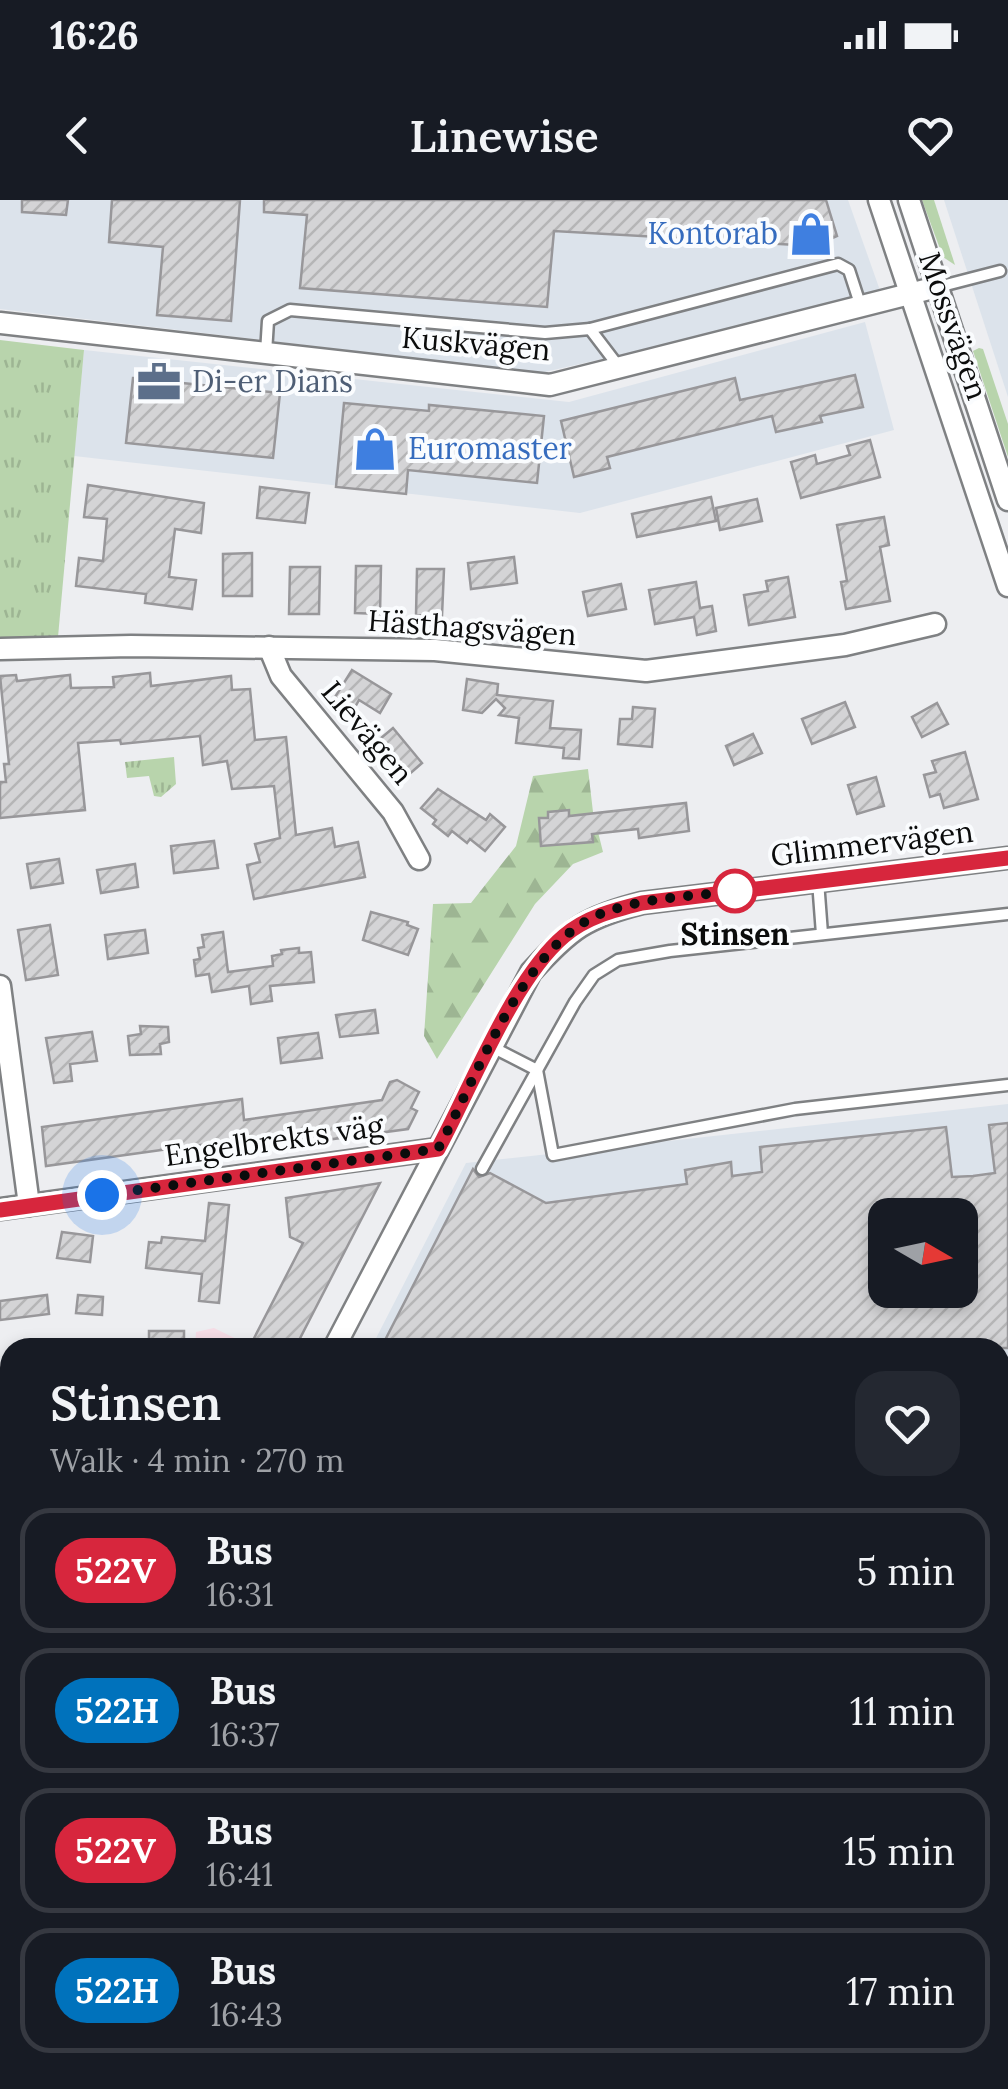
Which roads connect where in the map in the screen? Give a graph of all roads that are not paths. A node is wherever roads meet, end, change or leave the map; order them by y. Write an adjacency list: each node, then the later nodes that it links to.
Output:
1 (879, 200): 5 (street, Mossvägen)
2 (908, 200): 4 (street, Mossvägen)
3 (1000, 271): 4 (lane)
4 (937, 287): 5 (street, Kuskvägen); 11 (street, Mossvägen)
5 (911, 294): 6 (street, Kuskvägen); 12 (street, Mossvägen)
6 (861, 307): 8 (lane); 10 (street, Kuskvägen)
7 (0, 323): 9 (street, Kuskvägen)
8 (590, 328): 9 (lane); 10 (lane)
9 (266, 353): 10 (street, Kuskvägen)
10 (620, 368)
11 (1008, 500)
12 (1008, 586)
13 (935, 624): 14 (street, Hästhagsvägen)
14 (269, 647): 15 (street, Hästhagsvägen); 17 (street, Lievägen)
15 (0, 649)
16 (1008, 858): 18 (street, Glimmervägen)
17 (419, 859)
18 (818, 881): 20 (lane); 22 (street, Glimmervägen)
19 (1008, 914): 20 (lane)
20 (822, 934): 23 (lane)
21 (0, 986): 27 (street)
22 (491, 1046): 23 (lane); 25 (street, Glimmervägen)
23 (538, 1070): 24 (lane); 26 (lane)
24 (1008, 1084)
25 (438, 1149): 27 (street, Engelbrekts väg); 29 (street, Glimmervägen)
26 (482, 1169)
27 (30, 1205): 28 (street, Engelbrekts väg)
28 (0, 1210)
29 (339, 1338)

